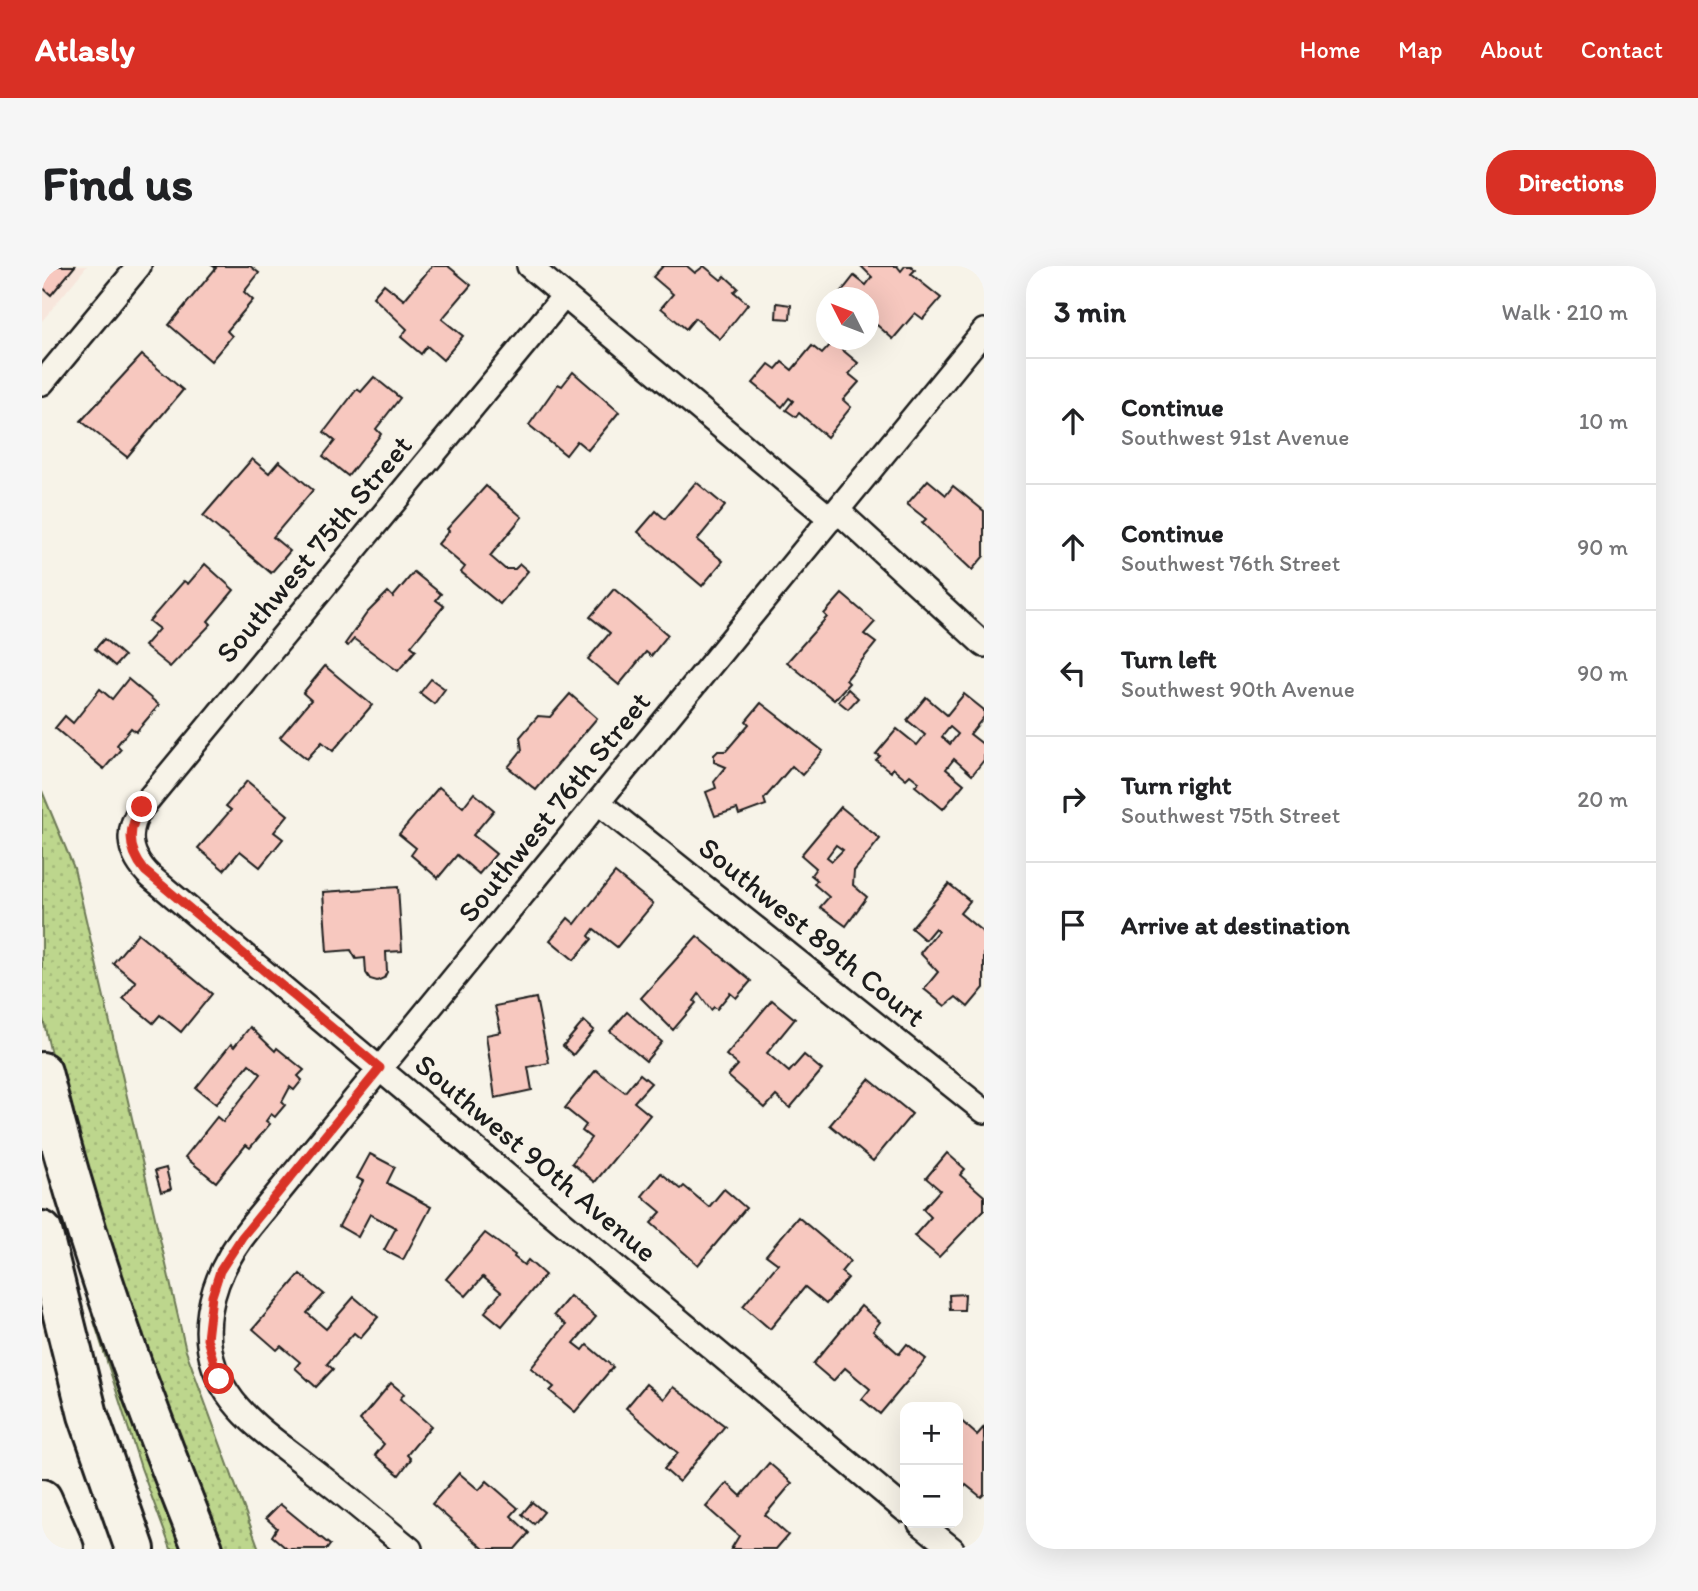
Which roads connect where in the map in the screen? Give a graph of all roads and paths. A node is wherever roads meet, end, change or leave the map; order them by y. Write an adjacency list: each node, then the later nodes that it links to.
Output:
1 (139, 266): 5 (street)
2 (529, 266): 3 (street)
3 (564, 296): 6 (street); 9 (street, Southwest 75th Street)
4 (984, 331): 6 (street, Southwest 76th Street)
5 (42, 383)
6 (835, 515): 7 (street); 8 (street, Southwest 76th Street)
7 (984, 645)
8 (599, 803): 10 (street, Southwest 76th Street); 12 (street, Southwest 89th Court)
9 (132, 850): 10 (street, Southwest 90th Avenue)
10 (380, 1068): 15 (street, Southwest 90th Avenue); 20 (street, Southwest 76th Street)
11 (42, 1072): 19 (highway)
12 (984, 1111)
13 (42, 1231): 18 (highway)
14 (42, 1499): 17 (highway)
15 (900, 1506)
16 (926, 1528): 21 (street)
17 (64, 1549)
18 (135, 1549)
19 (203, 1549)
20 (410, 1549)
21 (952, 1549)

